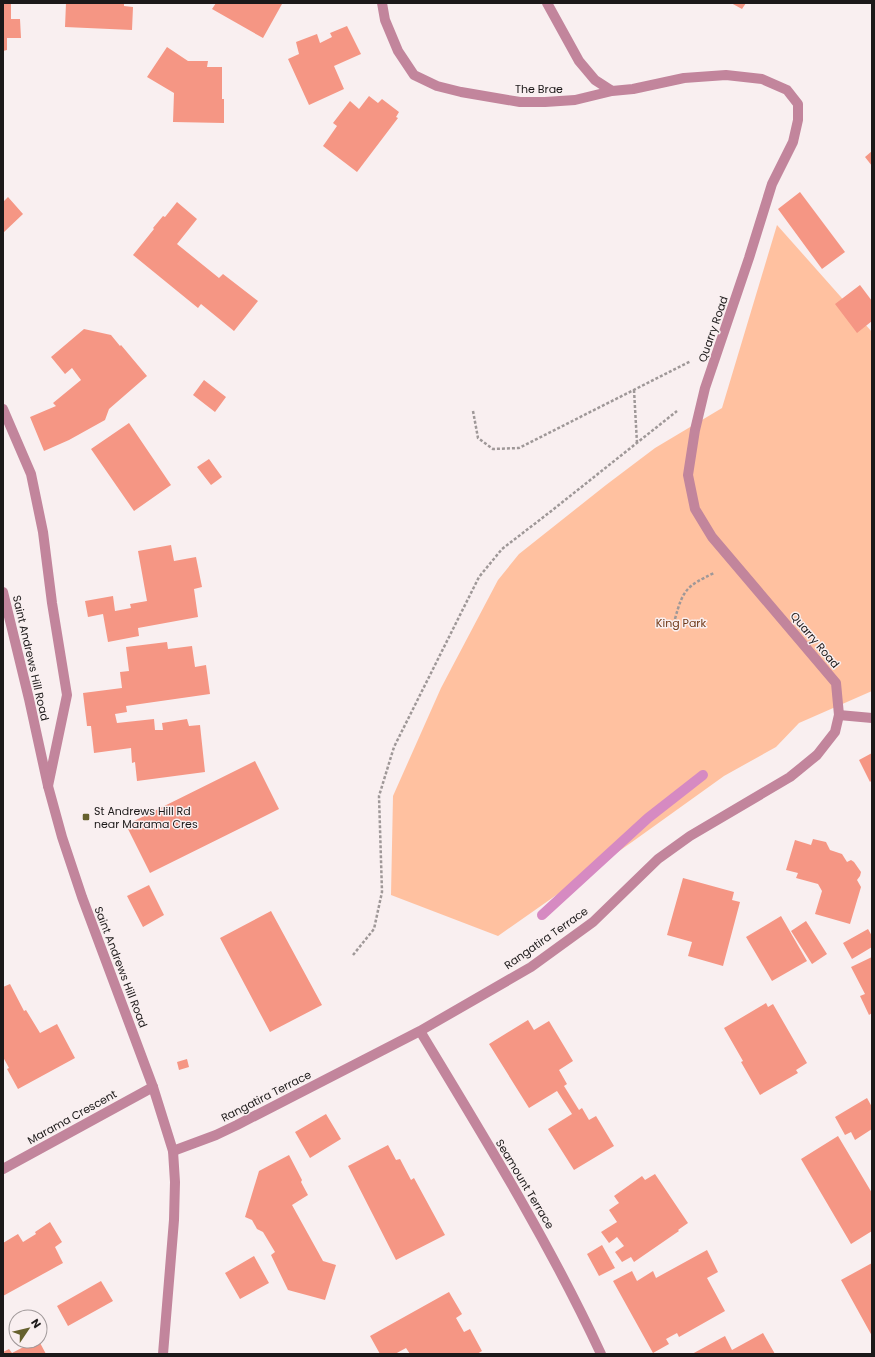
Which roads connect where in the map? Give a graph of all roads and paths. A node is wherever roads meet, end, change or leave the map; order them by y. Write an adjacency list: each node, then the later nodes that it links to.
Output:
1 (382, 3): 3 (street, The Brae)
2 (547, 3): 3 (street)
3 (612, 91): 4 (street, Quarry Road)
4 (719, 347): 5 (street, Quarry Road); 6 (path)
5 (705, 388): 9 (path); 10 (street, Quarry Road)
6 (634, 390): 8 (path); 9 (path)
7 (3, 409): 15 (street)
8 (473, 410)
9 (637, 443): 16 (path)
10 (735, 564): 12 (path); 13 (street, Quarry Road)
11 (3, 592): 15 (street, Saint Andrews Hill Road)
12 (675, 619)
13 (839, 715): 14 (street); 17 (street, Rangatira Terrace)
14 (872, 718)
15 (48, 786): 18 (street, Saint Andrews Hill Road)
16 (353, 955)
17 (420, 1031): 19 (street, Rangatira Terrace); 22 (street, Seamount Terrace)
18 (153, 1087): 19 (street, Saint Andrews Hill Road); 20 (street, Marama Crescent)
19 (173, 1151): 21 (street, Saint Andrews Hill Road)
20 (3, 1169)
21 (163, 1354)
22 (601, 1354)

